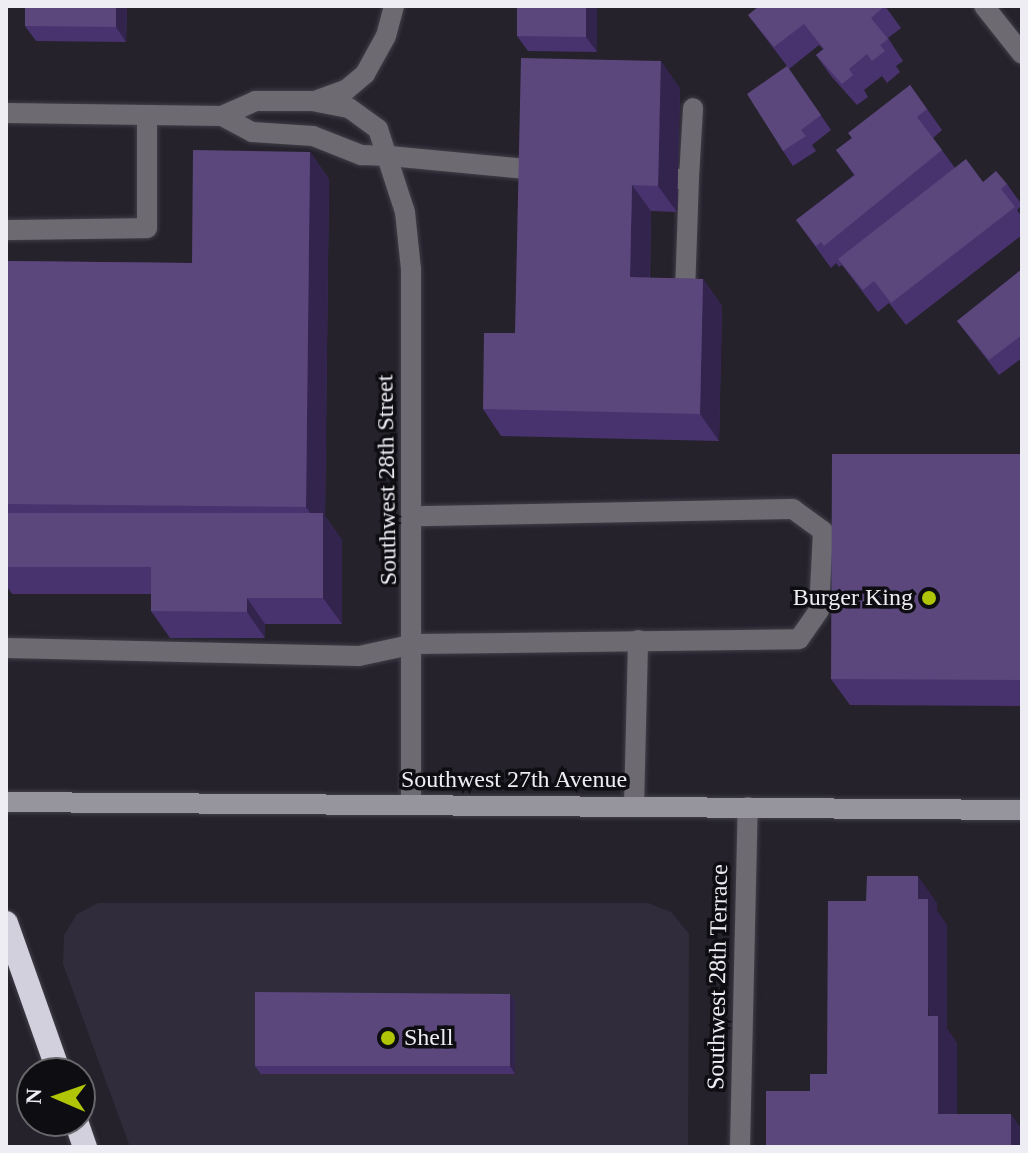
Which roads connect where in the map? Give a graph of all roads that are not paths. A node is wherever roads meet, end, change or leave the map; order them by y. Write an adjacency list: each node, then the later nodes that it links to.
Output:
1 (394, 6): 4 (street)
2 (984, 6): 3 (street)
3 (1022, 54)
4 (312, 101): 8 (street); 9 (street, Southwest 28th Street)
5 (693, 108): 12 (street)
6 (6, 113): 7 (street)
7 (147, 115): 8 (street); 11 (street)
8 (222, 116): 9 (street)
9 (389, 156): 10 (street); 13 (street, Southwest 28th Street)
10 (537, 170)
11 (6, 230)
12 (685, 293)
13 (413, 516): 14 (street); 15 (street, Southwest 28th Street)
14 (638, 640): 15 (street); 19 (street)
15 (415, 644): 16 (street); 18 (street, Southwest 28th Street)
16 (6, 648)
17 (6, 802): 18 (main road, Southwest 27th Avenue)
18 (411, 805): 19 (main road, Southwest 27th Avenue)
19 (634, 807): 20 (main road, Southwest 27th Avenue)
20 (748, 807): 21 (main road, Southwest 27th Avenue); 24 (street, Southwest 28th Terrace)
21 (1022, 810)
22 (6, 923): 23 (highway)
23 (53, 1057)
24 (740, 1147)

